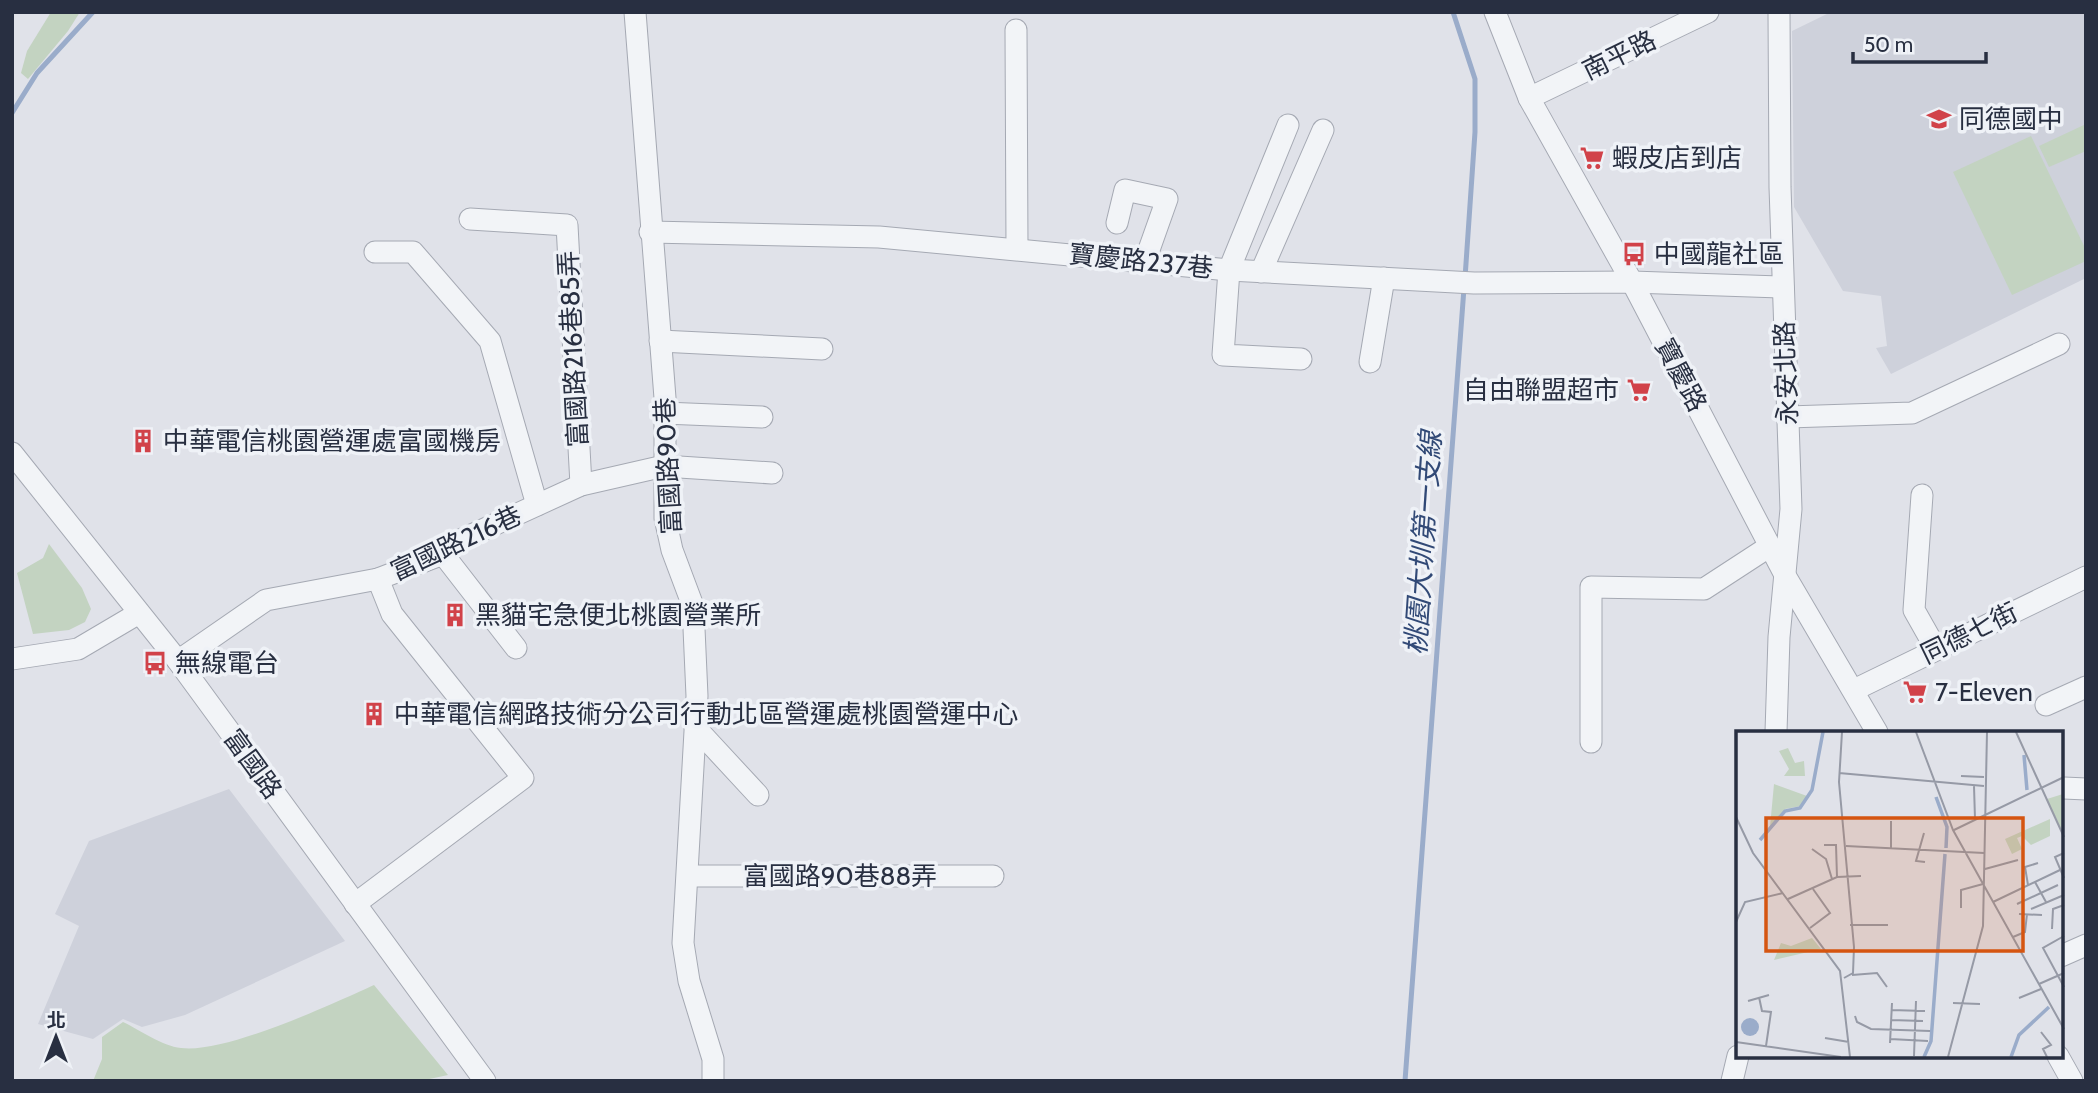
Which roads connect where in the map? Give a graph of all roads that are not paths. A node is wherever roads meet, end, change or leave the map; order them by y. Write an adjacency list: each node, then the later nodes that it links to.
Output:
1 (635, 12): 11 (street, 富國路90巷)
2 (1496, 12): 6 (street, 寶慶路)
3 (1779, 12): 19 (street, 永安北路)
4 (1707, 13): 6 (street, 南平路)
5 (1016, 30): 12 (street)
6 (1529, 98): 18 (street, 寶慶路)
7 (1288, 125): 15 (street)
8 (1323, 130): 16 (street)
9 (470, 219): 31 (street, 富國路216巷85弄)
10 (1117, 223): 14 (street)
11 (650, 232): 12 (street, 寶慶路237巷); 20 (street, 富國路90巷)
12 (1017, 248): 14 (street, 寶慶路237巷)
13 (375, 252): 33 (street)
14 (1145, 261): 15 (street, 寶慶路237巷)
15 (1229, 270): 16 (street, 寶慶路237巷); 23 (street)
16 (1261, 272): 17 (street, 寶慶路237巷)
17 (1384, 278): 18 (street, 寶慶路237巷); 24 (street)
18 (1632, 282): 19 (street, 寶慶路237巷); 34 (street, 寶慶路)
19 (1783, 287): 27 (street, 永安北路)
20 (660, 341): 22 (street); 25 (street, 富國路90巷)
21 (2059, 344): 27 (street)
22 (822, 349)
23 (1301, 359)
24 (1370, 362)
25 (664, 413): 26 (street); 29 (street, 富國路90巷)
26 (762, 417)
27 (1788, 417): 36 (street, 永安北路)
28 (12, 453): 39 (street, 富國路)
29 (664, 466): 30 (street, 富國路216巷); 31 (street, 富國路216巷); 47 (street, 富國路90巷)
30 (772, 473)
31 (581, 485): 33 (street, 富國路216巷)
32 (1922, 495): 41 (street)
33 (537, 505): 35 (street, 富國路216巷)
34 (1770, 546): 36 (street, 寶慶路); 50 (street)
35 (443, 554): 38 (street, 富國路216巷); 40 (street)
36 (1786, 577): 45 (street, 寶慶路); 48 (street, 永安北路)
37 (2086, 577): 41 (street, 同德七街)
38 (378, 579): 43 (street, 富國路216巷); 56 (street)
39 (139, 613): 42 (street); 43 (street, 富國路)
40 (516, 648)
41 (1936, 649): 45 (street, 同德七街)
42 (12, 659)
43 (178, 661): 56 (street, 富國路)
44 (2086, 687): 46 (street)
45 (1854, 690): 49 (street, 寶慶路)
46 (2046, 705)
47 (695, 727): 53 (street); 54 (street, 富國路90巷)
48 (1776, 731)
49 (1876, 731)
50 (1591, 742)
51 (2064, 788): 52 (street)
52 (2086, 789)
53 (758, 795)
54 (688, 876): 55 (street, 富國路90巷88弄); 62 (street, 富國路90巷)
55 (993, 876)
56 (355, 904): 61 (street, 富國路)
57 (2086, 945): 58 (street)
58 (2063, 955)
59 (1738, 1058): 63 (street)
60 (2059, 1058): 64 (street)
61 (485, 1081)
62 (713, 1081)
63 (1732, 1081)
64 (2072, 1081)

